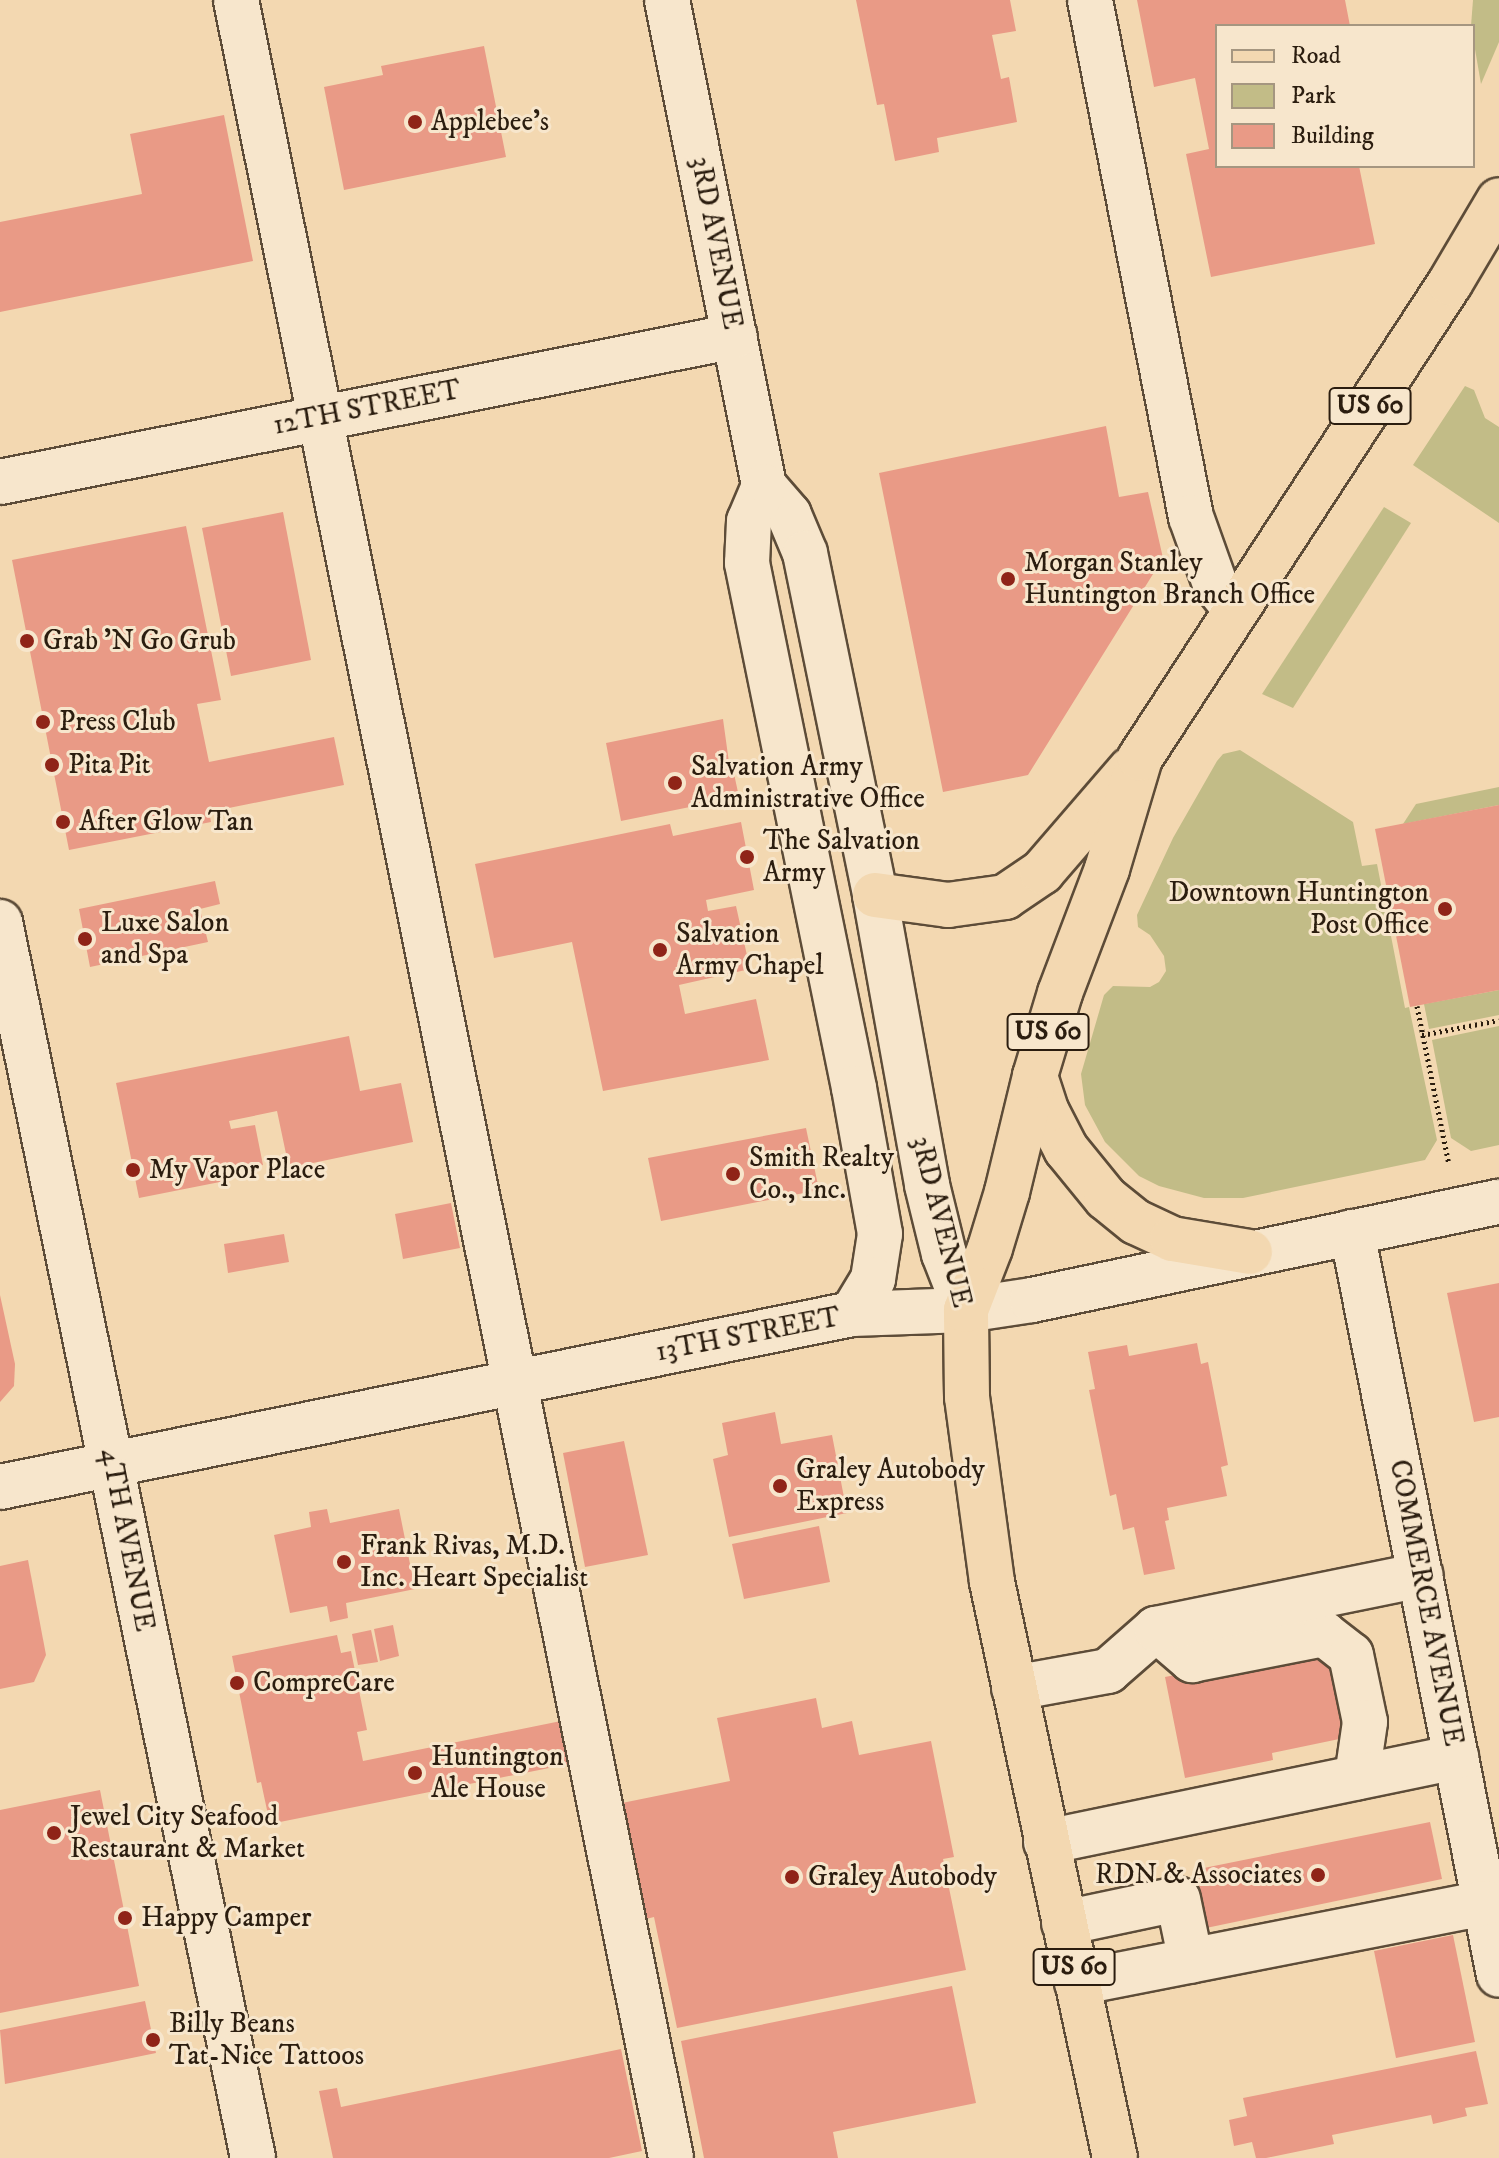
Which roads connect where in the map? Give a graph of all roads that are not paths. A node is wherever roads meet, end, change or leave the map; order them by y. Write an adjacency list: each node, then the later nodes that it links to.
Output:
1 (236, 0): 6 (street)
2 (667, 0): 5 (street, 3RD AVENUE)
3 (1090, 0): 9 (street)
4 (1499, 200): 9 (main road, US 60)
5 (735, 336): 6 (street, 12TH STREET); 8 (street, 3RD AVENUE)
6 (320, 416): 7 (street, 12TH STREET); 19 (street)
7 (0, 482)
8 (764, 486): 11 (street, 3RD AVENUE); 18 (street, 3RD AVENUE)
9 (1235, 609): 10 (main road, US 60)
10 (1140, 758): 11 (main road); 13 (main road, US 60)
11 (875, 895): 17 (street, 3RD AVENUE)
12 (0, 922): 20 (street, 4TH AVENUE)
13 (1035, 1076): 16 (main road); 17 (main road, US 60)
14 (1499, 1202): 15 (street, 13TH STREET)
15 (1352, 1232): 16 (street, 13TH STREET); 22 (street, COMMERCE AVENUE)
16 (1250, 1252): 17 (street, 13TH STREET)
17 (966, 1310): 18 (street, 13TH STREET); 24 (main road, 3RD AVENUE / US 60)
18 (852, 1314): 19 (street, 13TH STREET)
19 (517, 1382): 20 (street, 13TH STREET); 34 (street)
20 (112, 1464): 21 (street, 13TH STREET); 33 (street, 4TH AVENUE)
21 (0, 1487)
22 (1421, 1575): 23 (street); 25 (street, COMMERCE AVENUE)
23 (1156, 1629): 24 (street); 26 (street)
24 (1014, 1688): 27 (main road, 3RD AVENUE / US 60)
25 (1456, 1757): 26 (street); 28 (street, COMMERCE AVENUE)
26 (1357, 1777): 27 (street)
27 (1046, 1842): 29 (main road, 3RD AVENUE / US 60)
28 (1485, 1903): 30 (street); 31 (street, COMMERCE AVENUE)
29 (1064, 1923): 30 (street); 32 (main road, 3RD AVENUE / US 60)
30 (1191, 1961): 32 (street)
31 (1499, 1975)
32 (1077, 1983): 35 (main road, 3RD AVENUE / US 60)
33 (253, 2158)
34 (671, 2158)
35 (1115, 2158)

